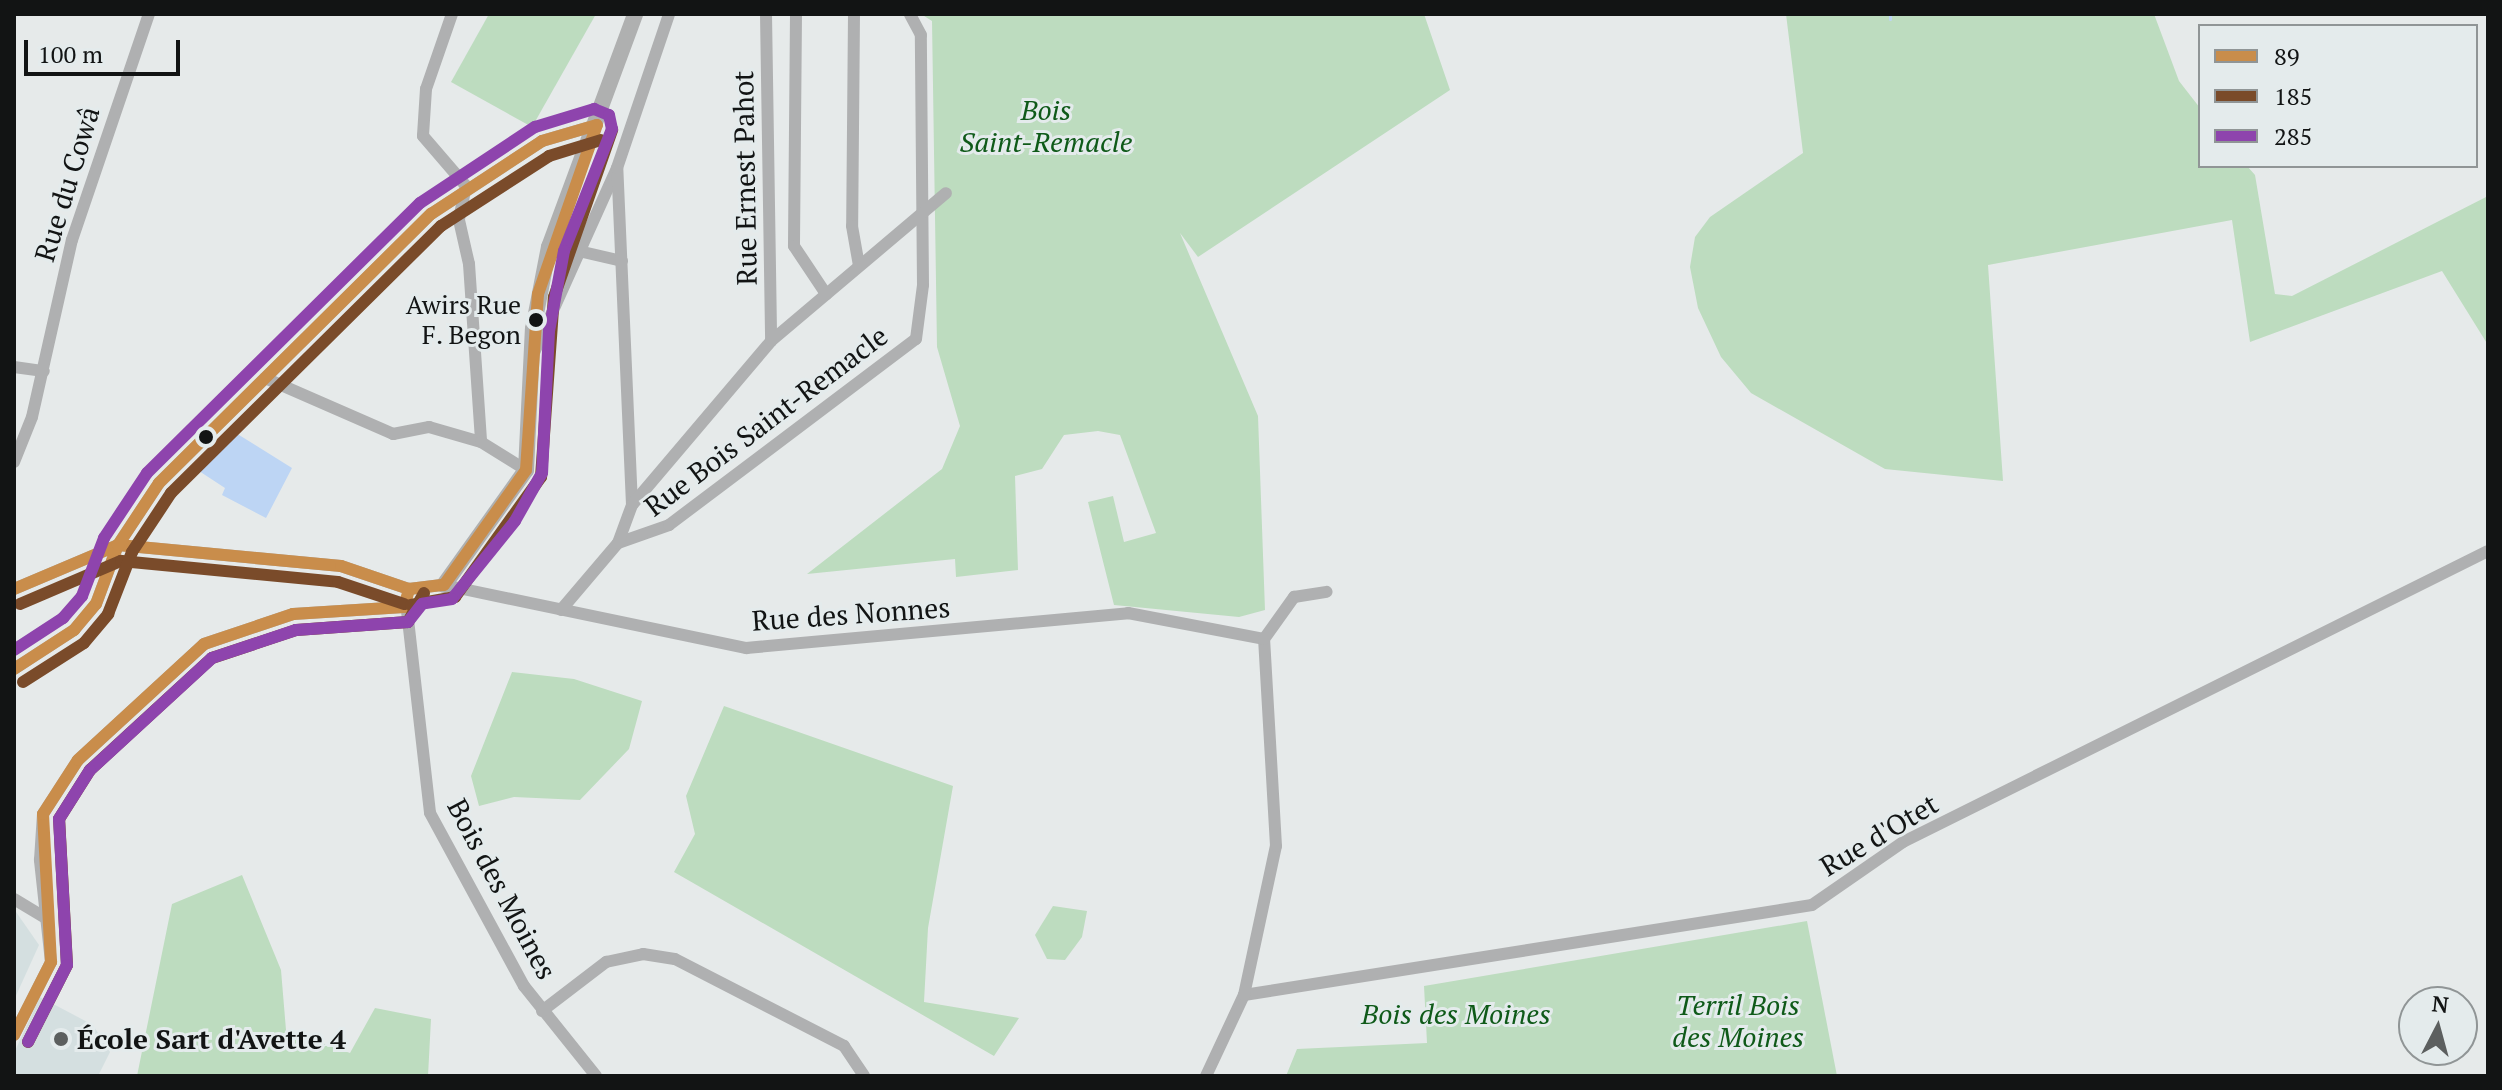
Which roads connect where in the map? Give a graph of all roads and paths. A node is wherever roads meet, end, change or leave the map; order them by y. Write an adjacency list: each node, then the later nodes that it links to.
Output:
1 (149, 14): 23 (street, Rue du Cowâ)
2 (452, 14): 11 (street)
3 (635, 14): 9 (street)
4 (669, 14): 10 (street)
5 (766, 14): 20 (street, Rue Ernest Pahot)
6 (796, 14): 18 (street)
7 (854, 14): 16 (street)
8 (910, 14): 13 (street)
9 (597, 125): 11 (street); 17 (street)
10 (617, 168): 14 (street); 15 (street)
11 (466, 186): 24 (street); 25 (street)
12 (946, 193): 13 (street)
13 (920, 212): 16 (street); 29 (street, Rue Bois Saint-Remacle)
14 (583, 252): 15 (street); 19 (street)
15 (622, 261): 28 (street)
16 (859, 264): 18 (street)
17 (538, 294): 19 (street); 21 (street)
18 (826, 294): 20 (street)
19 (563, 298): 21 (street)
20 (771, 341): 28 (street)
21 (532, 358): 27 (street)
22 (14, 367): 23 (street)
23 (44, 371): 26 (street, Rue du Cowâ)
24 (265, 378): 25 (street); 30 (street)
25 (481, 442): 27 (street)
26 (14, 462)
27 (526, 470): 32 (street)
28 (632, 505): 29 (street)
29 (618, 543): 37 (street)
30 (118, 545): 33 (street); 34 (street); 39 (street)
31 (2488, 551): 42 (street, Rue d'Otet)
32 (444, 585): 34 (street, Rue des Nonnes); 37 (street, Rue des Nonnes)
33 (14, 589)
34 (409, 589): 36 (street)
35 (1327, 592): 38 (street)
36 (404, 607): 41 (street); 43 (street, Bois des Moines)
37 (561, 610): 38 (street, Rue des Nonnes)
38 (1264, 639): 42 (street)
39 (14, 669)
40 (14, 899): 41 (street)
41 (47, 919): 44 (street)
42 (1244, 995): 47 (street)
43 (542, 1011): 45 (street, Bois des Moines); 46 (street)
44 (14, 1035)
45 (596, 1076)
46 (864, 1076)
47 (1206, 1076)

